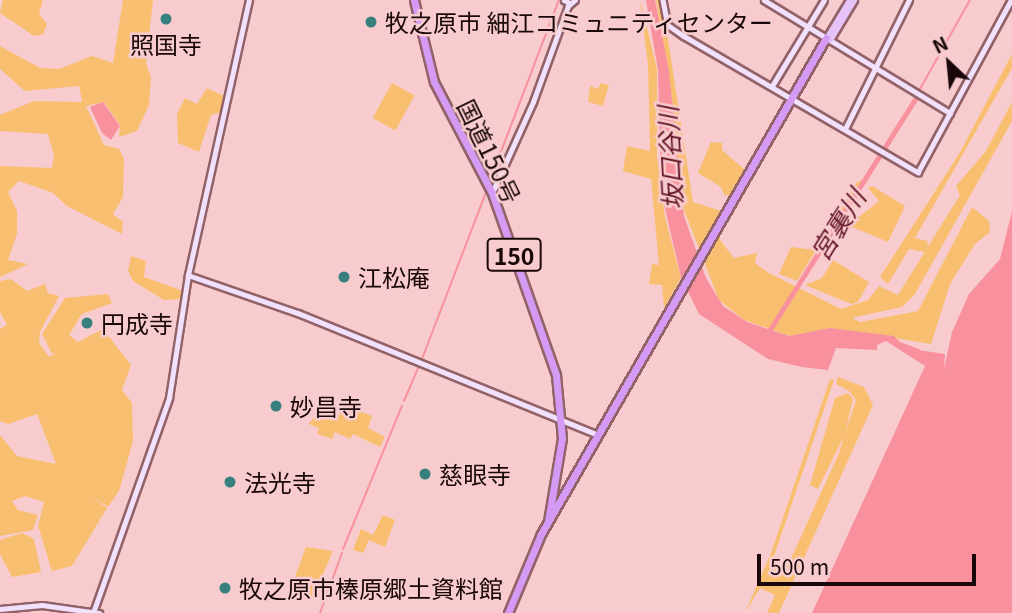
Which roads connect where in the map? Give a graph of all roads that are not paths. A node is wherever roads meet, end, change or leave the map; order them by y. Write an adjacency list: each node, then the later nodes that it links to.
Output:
1 (249, 0): 19 (street)
2 (414, 0): 18 (highway, 国道150号 / 150)
3 (564, 0): 10 (street)
4 (663, 0): 14 (street)
5 (764, 0): 11 (street)
6 (824, 0): 11 (street)
7 (851, 0): 12 (main road)
8 (909, 0): 13 (street)
9 (1011, 0): 16 (street)
10 (573, 2): 18 (street)
11 (808, 27): 12 (street); 14 (street)
12 (828, 39): 13 (street); 15 (highway, 国道150号 / 150)
13 (875, 68): 16 (street); 17 (street)
14 (772, 86): 15 (street)
15 (792, 99): 17 (street); 21 (highway, 国道150号 / 150)
16 (950, 113): 17 (street)
17 (845, 129)
18 (492, 193): 20 (highway, 国道150号 / 150)
19 (188, 275): 20 (street); 24 (street)
20 (562, 420): 21 (street); 22 (highway, 国道150号 / 150)
21 (599, 435): 22 (highway, 国道150号 / 150)
22 (548, 522): 26 (highway, 国道150号 / 150)
23 (0, 610): 24 (street)
24 (94, 613): 25 (street)
25 (99, 613)
26 (508, 613)

